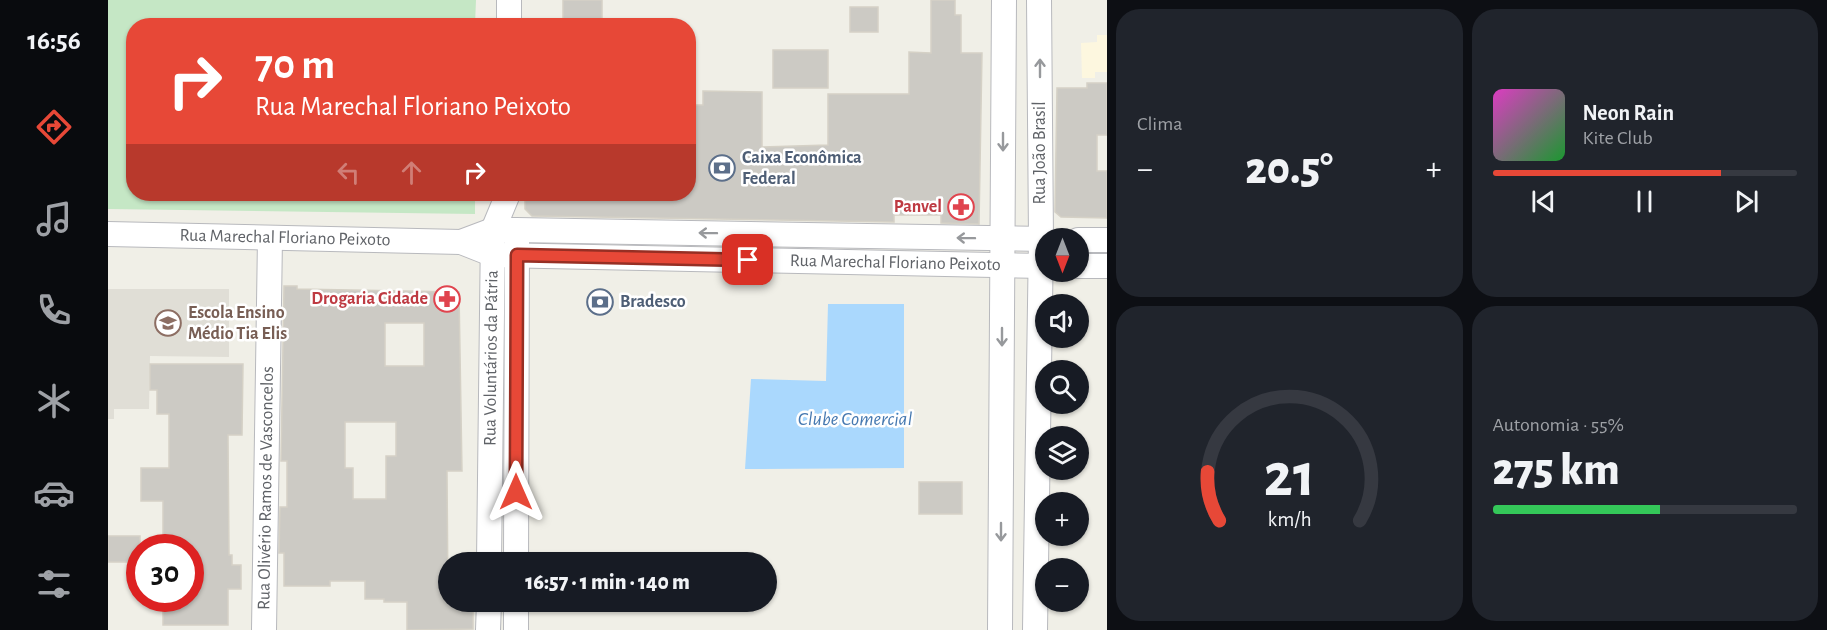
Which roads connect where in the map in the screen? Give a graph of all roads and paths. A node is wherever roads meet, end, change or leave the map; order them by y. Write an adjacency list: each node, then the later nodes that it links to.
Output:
1 (509, 0): 4 (street)
2 (1004, 0): 12 (street, Rua João Brasil, one-way to 12)
3 (1039, 0): 7 (street, Rua João Brasil, one-way to 3)
4 (509, 18)
5 (505, 201): 8 (street, Rua Voluntários da Pátria)
6 (510, 201): 9 (street, Rua Voluntários da Pátria)
7 (1043, 228)
8 (493, 230): 9 (street, Rua Marechal Floriano Peixoto); 16 (street, Rua Marechal Floriano Peixoto); 17 (street, Rua Voluntários da Pátria)
9 (517, 230): 12 (street, Rua Marechal Floriano Peixoto, one-way to 9); 17 (street, Rua Voluntários da Pátria)
10 (108, 234): 11 (street, Rua Marechal Floriano Peixoto)
11 (270, 238): 16 (street, Rua Marechal Floriano Peixoto); 27 (street, Rua Olivério Ramos de Vasconcelos)
12 (1003, 238): 13 (street, Rua Marechal Floriano Peixoto); 18 (street, Rua João Brasil)
13 (1035, 239)
14 (1089, 240): 15 (street)
15 (1107, 240)
16 (461, 242): 17 (street, Rua Marechal Floriano Peixoto)
17 (505, 255): 18 (street, Rua Marechal Floriano Peixoto); 23 (street, Rua Voluntários da Pátria); 24 (street, Rua Voluntários da Pátria)
18 (1002, 265): 19 (street, Rua Marechal Floriano Peixoto); 30 (street, Rua João Brasil, one-way to 30)
19 (1035, 266)
20 (1089, 266): 21 (street)
21 (1107, 266)
22 (1043, 282): 31 (street, Rua João Brasil)
23 (490, 552)
24 (516, 552)
25 (489, 612): 28 (street)
26 (516, 612): 29 (street)
27 (264, 630)
28 (488, 630)
29 (516, 630)
30 (1000, 630)
31 (1035, 630)

